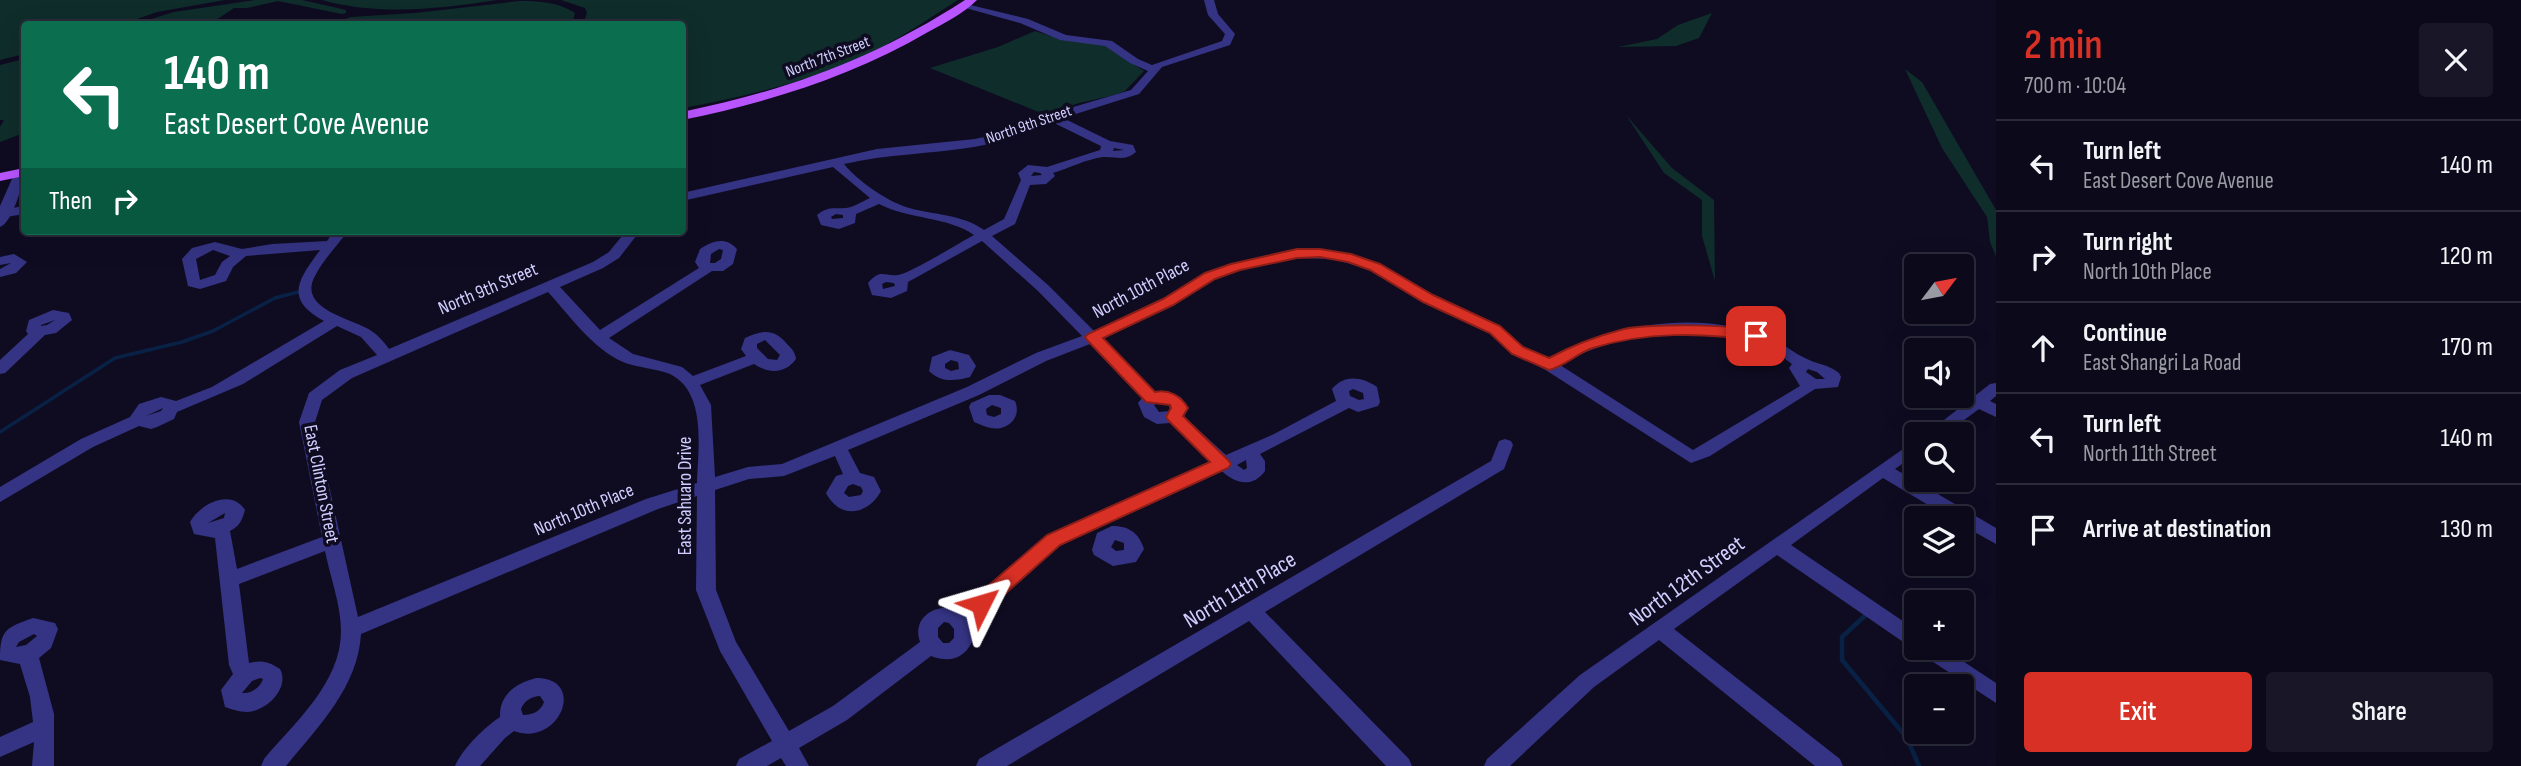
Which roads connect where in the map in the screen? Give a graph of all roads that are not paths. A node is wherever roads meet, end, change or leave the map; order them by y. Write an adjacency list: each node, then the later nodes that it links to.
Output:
1 (1209, 0): 3 (street, North 9th Street)
2 (968, 3): 3 (street); 4 (main road, North 7th Street)
3 (1153, 69): 5 (street, North 9th Street)
4 (686, 115)
5 (1053, 118): 6 (street, North 9th Street); 17 (street)
6 (836, 162): 10 (street, North 9th Street); 11 (street)
7 (21, 173): 8 (main road)
8 (0, 177)
9 (21, 178): 14 (street)
10 (686, 196)
11 (879, 199): 13 (street); 17 (street)
12 (21, 211): 14 (street)
13 (849, 212)
14 (3, 218)
15 (338, 235): 18 (street)
16 (630, 235): 24 (street, North 9th Street)
17 (984, 236): 23 (street); 27 (street)
18 (330, 245): 19 (street); 25 (street)
19 (242, 253)
20 (0, 261): 22 (street)
21 (708, 268): 28 (street)
22 (0, 273)
23 (901, 280)
24 (551, 286): 28 (street); 29 (street, North 9th Street)
25 (336, 320): 29 (street); 51 (street)
26 (40, 332): 30 (street)
27 (1093, 337): 33 (street, North 10th Place); 39 (street, North 10th Place); 47 (street)
28 (599, 338): 37 (street)
29 (386, 356): 56 (street, East Clinton Street)
30 (7, 357): 34 (street)
31 (755, 358): 37 (street)
32 (1802, 364): 33 (street); 36 (street); 36 (street)
33 (1549, 365): 36 (street, North 10th Place)
34 (0, 369)
35 (960, 375): 39 (street)
36 (1809, 382)
37 (691, 383): 50 (street, East Sahuaro Drive)
38 (1996, 388): 41 (street)
39 (978, 396): 45 (street, North 10th Place)
40 (1347, 402): 47 (street)
41 (1979, 402): 42 (street); 43 (street)
42 (1996, 411)
43 (1951, 422)
44 (1505, 445): 59 (street, North 11th Place)
45 (838, 448): 49 (street); 50 (street, North 10th Place)
46 (1904, 455): 48 (street, North 12th Street)
47 (1222, 464): 52 (street)
48 (1883, 470): 55 (street); 57 (street, North 12th Street)
49 (853, 478)
50 (705, 486): 60 (street, North 10th Place); 69 (street, East Sahuaro Drive)
51 (0, 495)
52 (1092, 521): 54 (street); 69 (street)
53 (220, 529): 58 (street)
54 (1107, 535)
55 (1996, 537)
56 (332, 541): 58 (street); 60 (street, East Clinton Street)
57 (1778, 546): 61 (street, North 12th Street); 62 (street)
58 (229, 580): 65 (street)
59 (1253, 612): 76 (street, North 11th Place); 77 (street)
60 (351, 629): 72 (street, East Clinton Street)
61 (1661, 630): 78 (street, North 12th Street); 79 (street)
62 (1904, 632)
63 (29, 653): 68 (street)
64 (1946, 660): 66 (street)
65 (245, 675)
66 (1996, 694)
67 (513, 720): 73 (street)
68 (43, 728): 70 (street); 71 (street)
69 (786, 744): 74 (street); 75 (street, East Sahuaro Drive)
70 (0, 747)
71 (43, 766)
72 (272, 766)
73 (466, 766)
74 (747, 766)
75 (798, 766)
76 (987, 766)
77 (1401, 766)
78 (1495, 766)
79 (1832, 766)

